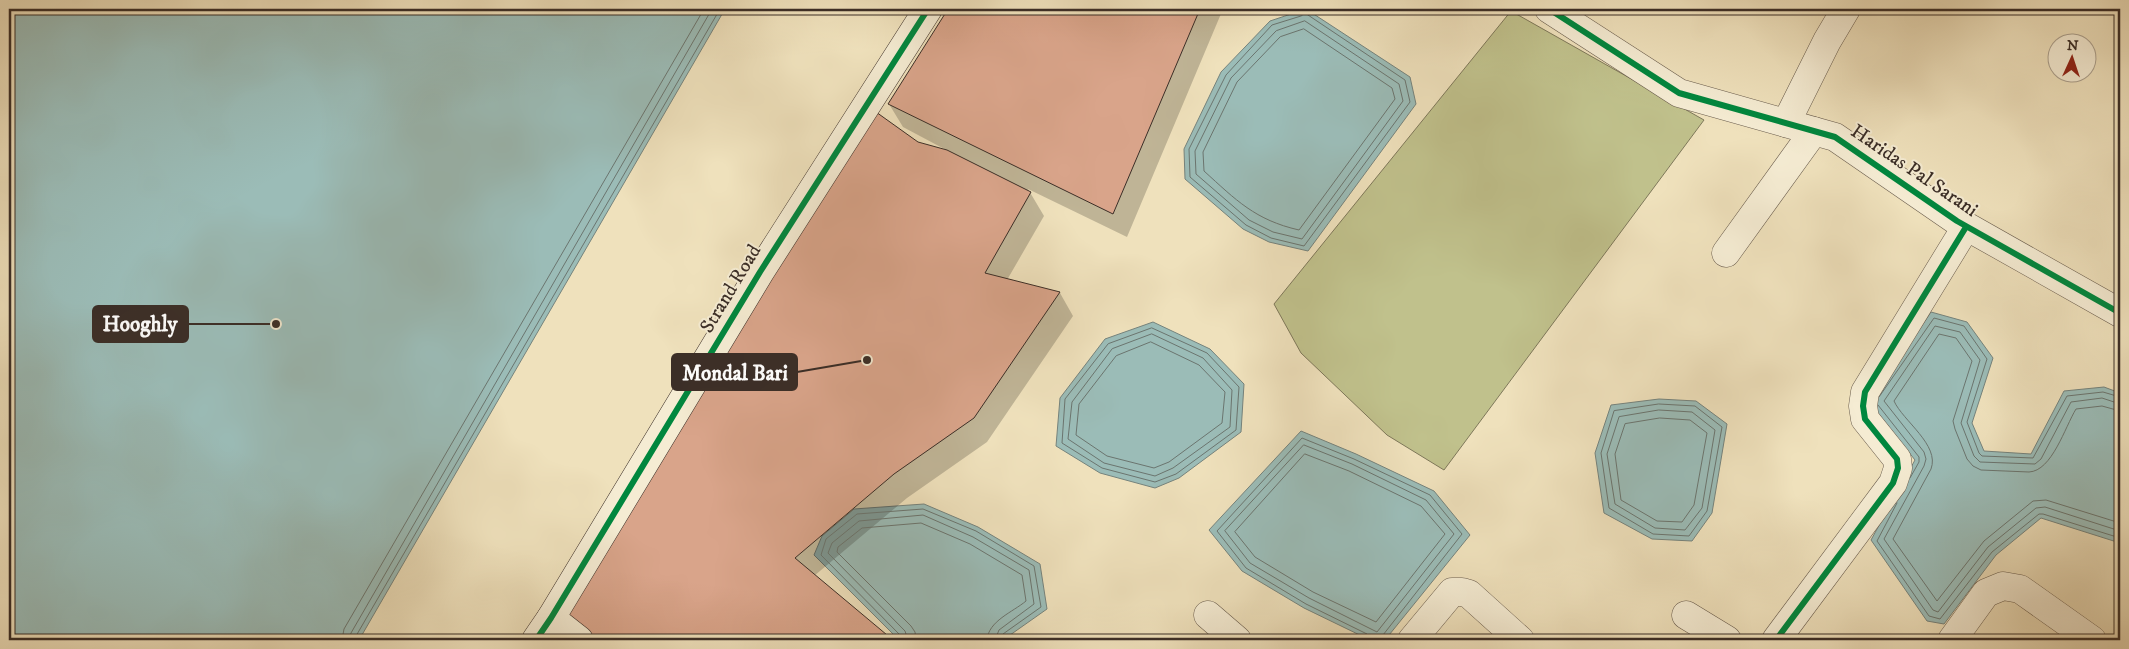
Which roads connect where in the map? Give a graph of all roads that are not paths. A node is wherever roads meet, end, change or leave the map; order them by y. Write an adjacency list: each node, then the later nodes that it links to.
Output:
1 (928, 9): 11 (street, Strand Road)
2 (1549, 9): 4 (street, Haridas Pal Sarani)
3 (1846, 9): 4 (street)
4 (1786, 123): 5 (street, Haridas Pal Sarani)
5 (1814, 131): 6 (street, Haridas Pal Sarani); 7 (street)
6 (1966, 226): 8 (street, Haridas Pal Sarani); 18 (street)
7 (1726, 253)
8 (2120, 313)
9 (1208, 615): 14 (street)
10 (1686, 615): 17 (street)
11 (552, 618): 12 (street, Strand Road); 13 (street)
12 (536, 640)
13 (579, 640)
14 (1237, 640)
15 (1412, 640): 16 (street)
16 (1520, 640)
17 (1727, 640)
18 (1776, 640)
19 (1952, 640): 20 (street)
20 (2092, 640)

